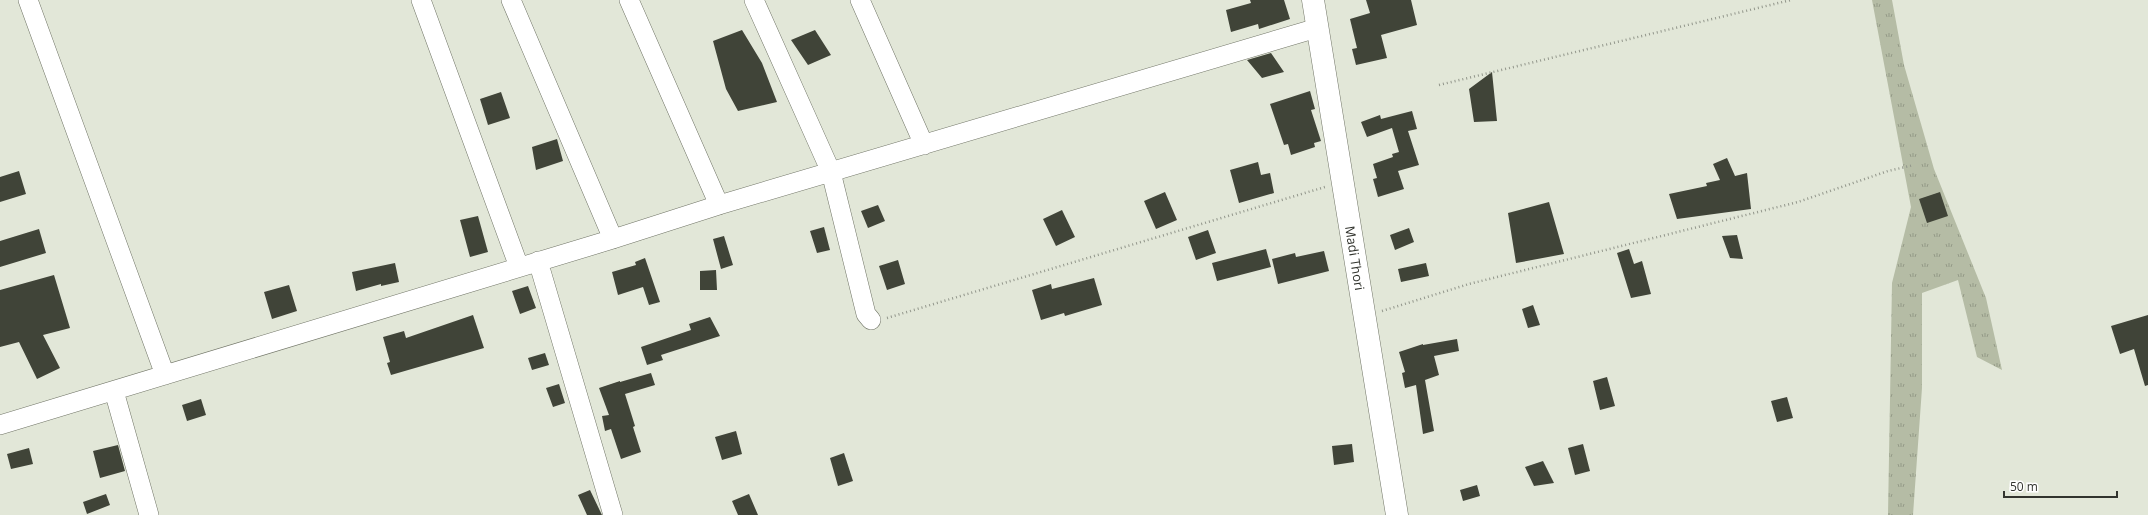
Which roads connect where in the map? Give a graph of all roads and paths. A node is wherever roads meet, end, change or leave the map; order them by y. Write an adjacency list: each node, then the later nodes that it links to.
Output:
1 (28, 0): 21 (street)
2 (421, 0): 18 (street)
3 (512, 0): 16 (street)
4 (629, 0): 15 (street)
5 (754, 0): 13 (street)
6 (860, 0): 11 (street)
7 (1313, 0): 9 (main road, Madi Thori)
8 (1791, 0): 10 (path)
9 (1317, 28): 11 (street); 14 (main road, Madi Thori)
10 (1439, 85)
11 (924, 144): 13 (street)
12 (1914, 165): 19 (path)
13 (831, 172): 15 (street); 20 (street)
14 (1342, 181): 19 (main road, Madi Thori); 20 (path)
15 (719, 205): 16 (street)
16 (613, 239): 17 (street)
17 (538, 261): 18 (street); 25 (street)
18 (519, 267): 21 (street)
19 (1364, 316): 26 (main road, Madi Thori)
20 (871, 320)
21 (165, 375): 22 (street)
22 (114, 391): 23 (street); 24 (street)
23 (0, 425)
24 (149, 515)
25 (613, 515)
26 (1397, 515)

